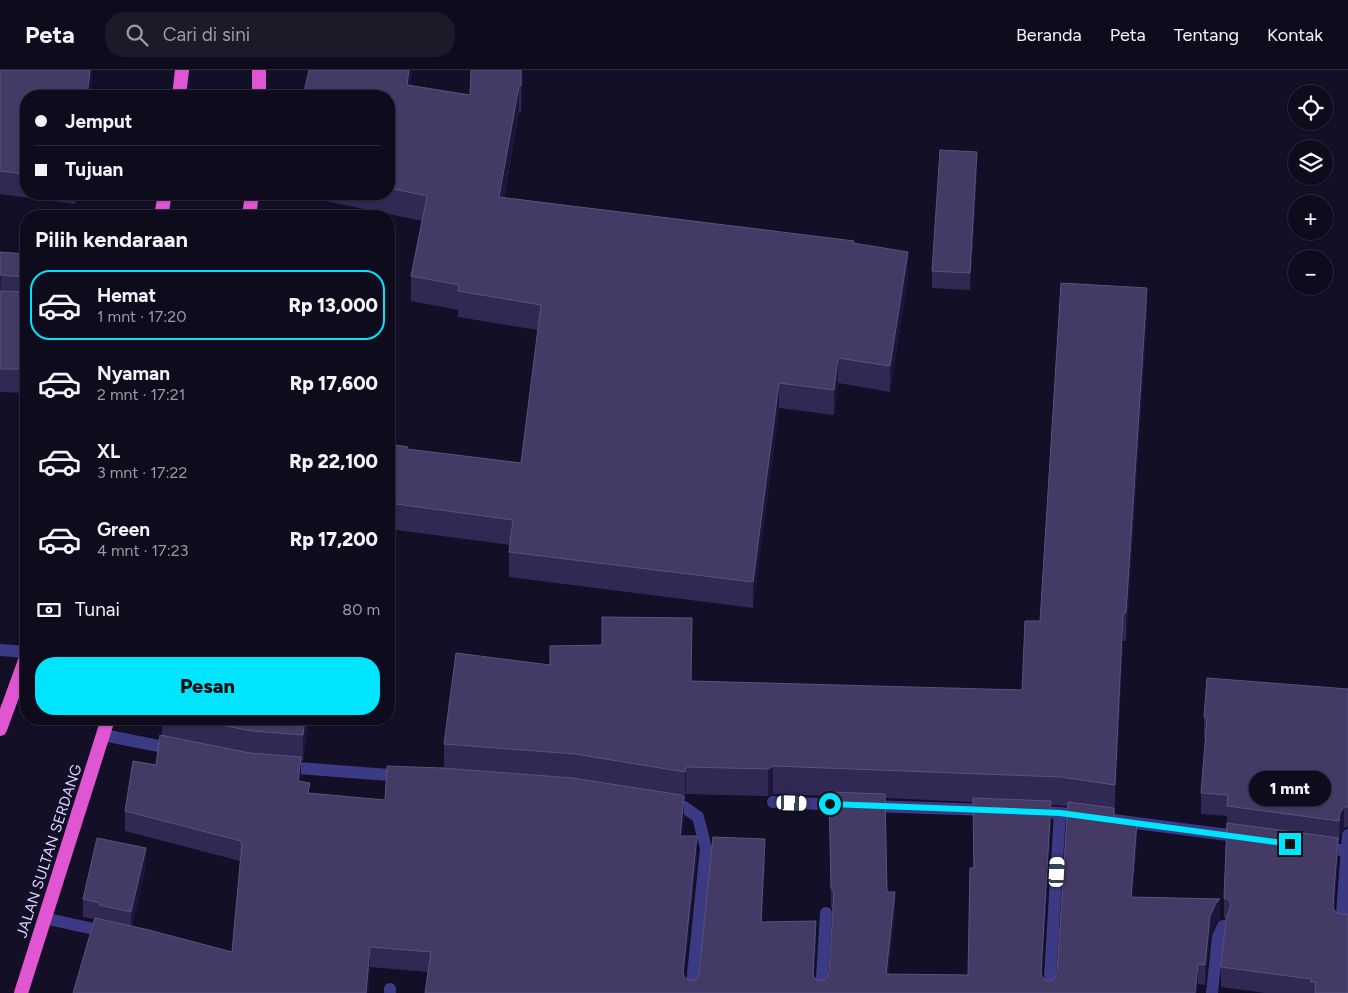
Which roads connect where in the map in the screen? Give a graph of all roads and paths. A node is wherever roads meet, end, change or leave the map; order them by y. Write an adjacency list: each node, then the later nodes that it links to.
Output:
1 (182, 70): 3 (highway)
2 (259, 70): 4 (highway)
3 (180, 90)
4 (259, 90)
5 (0, 650): 6 (street)
6 (20, 652)
7 (20, 674): 9 (highway)
8 (106, 725): 10 (highway, JALAN SULTAN SERDANG)
9 (0, 728)
10 (103, 735): 11 (street); 24 (highway, JALAN SULTAN SERDANG)
11 (186, 751)
12 (270, 766): 13 (street)
13 (417, 778)
14 (773, 802): 16 (street)
15 (656, 803): 29 (street)
16 (1001, 811)
17 (1021, 811): 18 (street)
18 (1060, 813): 20 (street); 31 (street)
19 (1348, 834): 22 (street)
20 (1258, 840)
21 (1307, 846): 22 (street)
22 (1347, 852): 26 (street)
23 (826, 914): 30 (street)
24 (44, 918): 27 (street); 28 (highway, JALAN SULTAN SERDANG)
25 (1223, 926): 32 (street)
26 (1348, 928)
27 (119, 935)
28 (21, 993)
29 (691, 993)
30 (820, 993)
31 (1049, 993)
32 (1212, 993)

